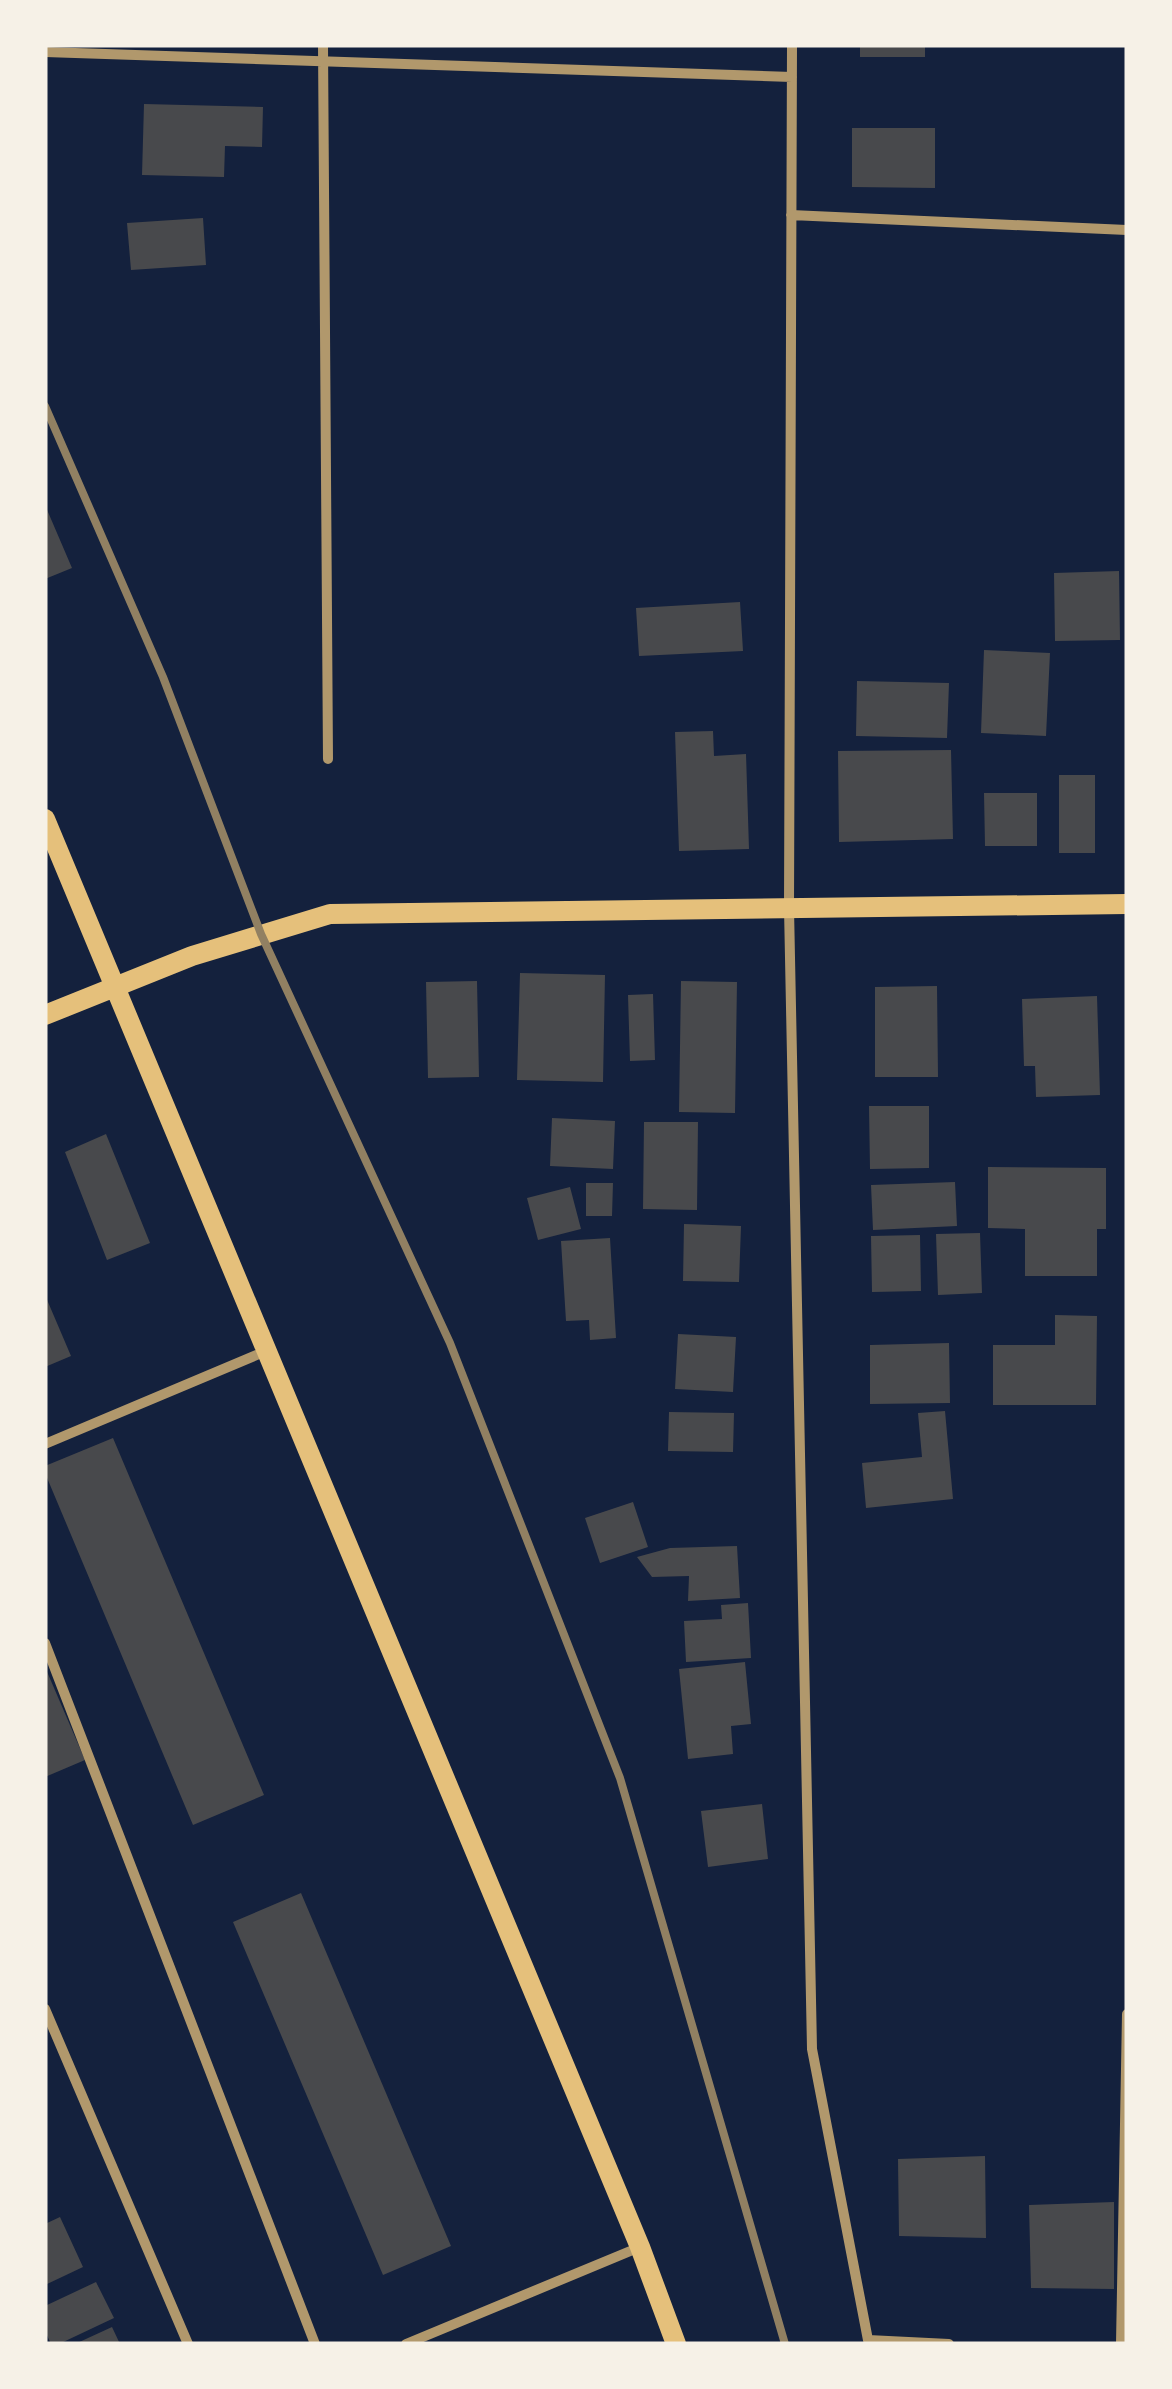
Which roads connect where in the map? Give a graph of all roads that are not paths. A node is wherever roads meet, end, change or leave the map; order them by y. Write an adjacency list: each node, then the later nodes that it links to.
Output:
1 (324, 45): 4 (street)
2 (792, 45): 5 (street)
3 (45, 52): 4 (street)
4 (324, 61): 5 (street); 8 (street)
5 (792, 76): 6 (street)
6 (791, 215): 7 (street); 11 (street)
7 (1127, 230)
8 (328, 759)
9 (45, 820): 12 (main road)
10 (1127, 904): 11 (main road)
11 (789, 908): 12 (main road); 24 (street)
12 (116, 985): 13 (main road); 14 (main road)
13 (45, 1015)
14 (266, 1351): 15 (street); 19 (main road)
15 (45, 1444)
16 (45, 1643): 21 (street)
17 (45, 2008): 20 (street)
18 (1127, 2014): 25 (street)
19 (640, 2247): 22 (street); 23 (main road)
20 (188, 2344)
21 (316, 2344)
22 (406, 2344)
23 (676, 2344)
24 (949, 2344)
25 (1121, 2344)

